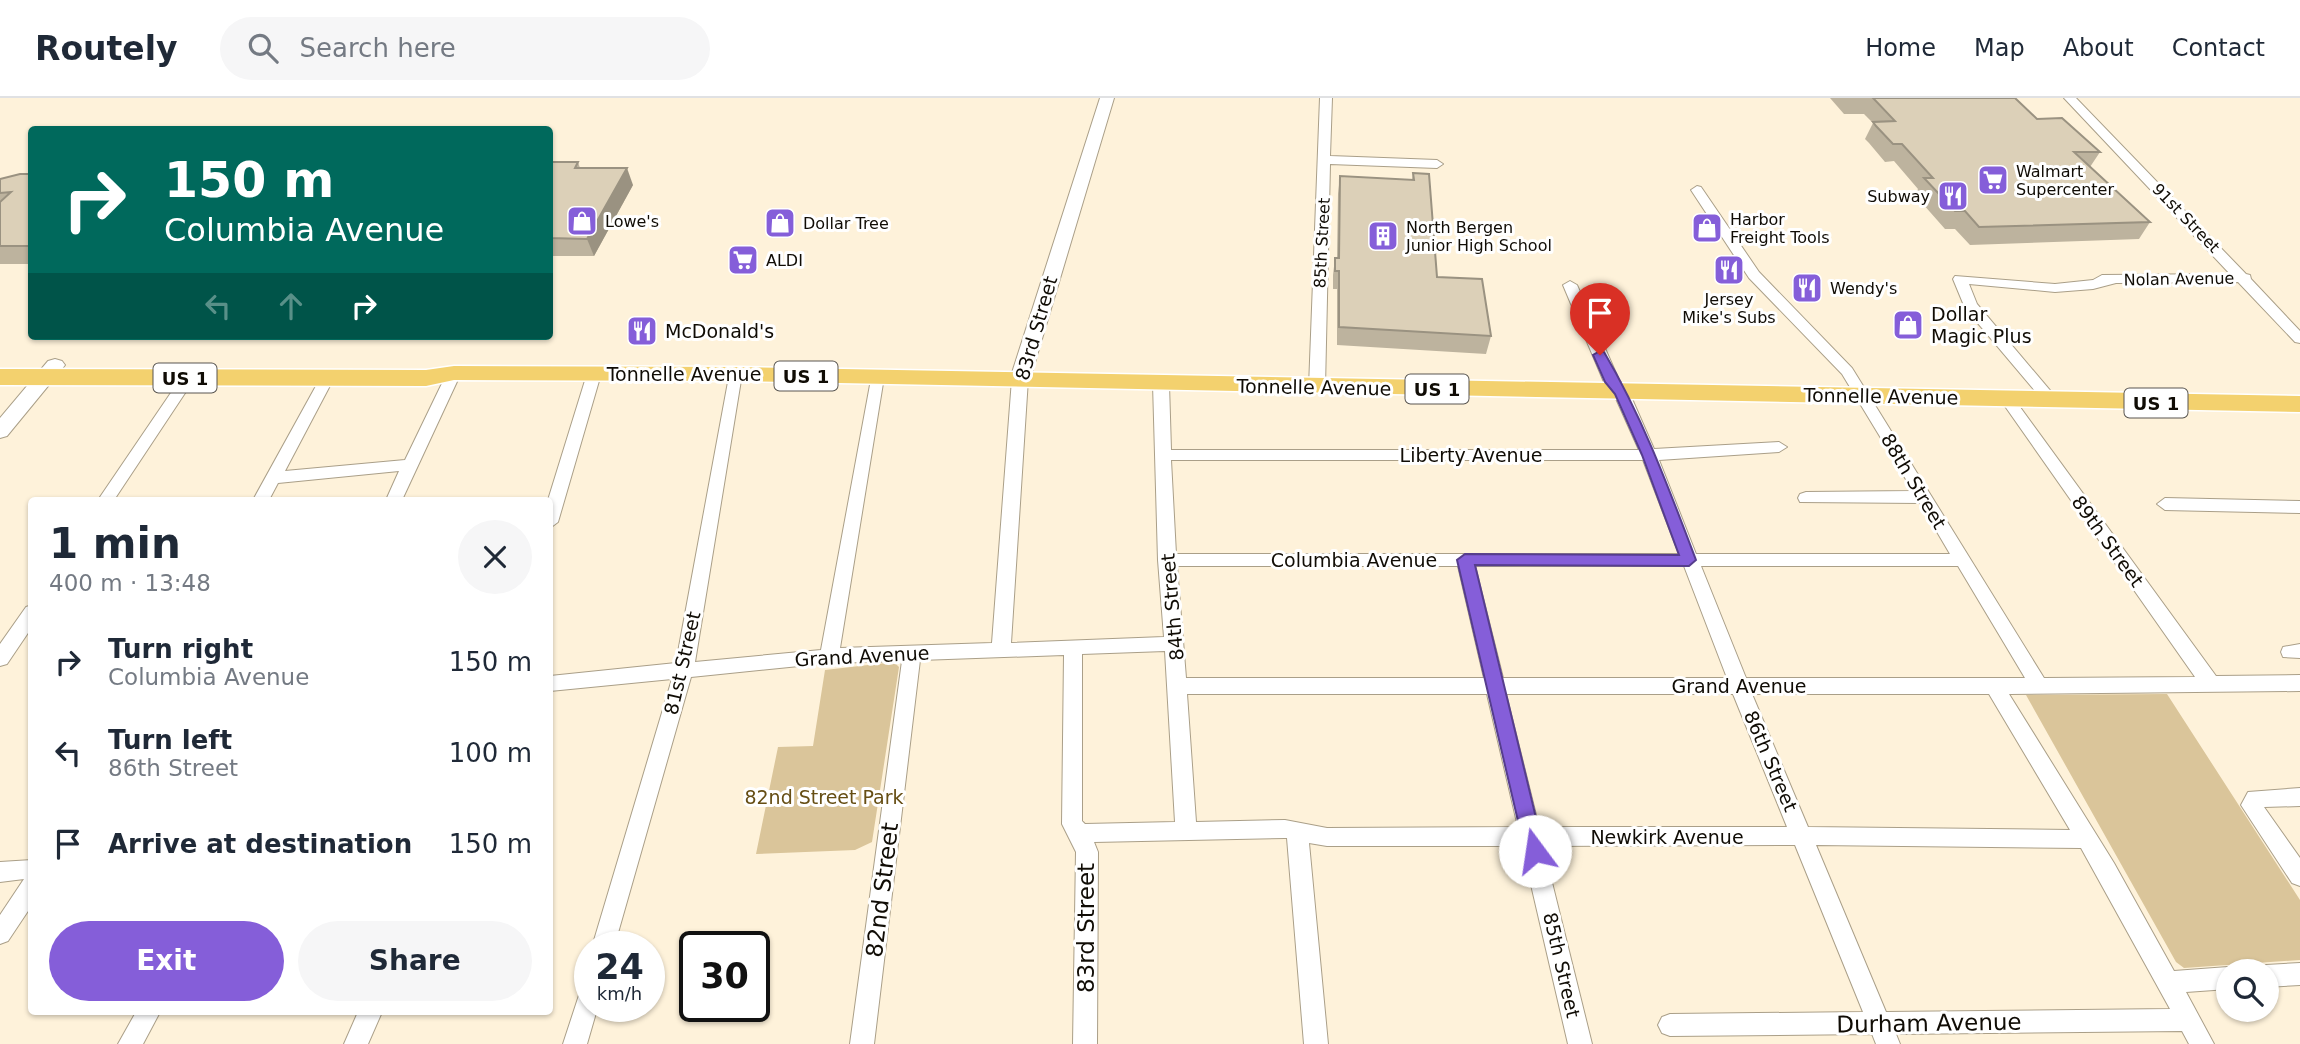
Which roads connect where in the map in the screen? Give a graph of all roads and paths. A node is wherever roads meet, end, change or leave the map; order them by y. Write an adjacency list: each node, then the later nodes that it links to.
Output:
1 (1107, 98): 19 (street, 83rd Street)
2 (1326, 98): 4 (street, 85th Street)
3 (2070, 98): 7 (street, 91st Street)
4 (1326, 160): 5 (street); 21 (street, 85th Street)
5 (1437, 164)
6 (1696, 190): 23 (street, 88th Street)
7 (2245, 278): 9 (street, 91st Street); 25 (street, Nolan Avenue)
8 (1570, 285): 22 (street, 86th Street)
9 (2300, 339)
10 (0, 364): 11 (main road, Tonnelle Avenue / US 1)
11 (49, 371): 12 (main road, Tonnelle Avenue / US 1); 15 (main road, Tonnelle Avenue / US 1); 17 (main road, Tonnelle Avenue / US 1); 27 (street)
12 (454, 373): 13 (main road, Tonnelle Avenue / US 1); 18 (main road, Tonnelle Avenue / US 1); 31 (street)
13 (594, 374): 14 (main road, Tonnelle Avenue / US 1); 40 (street)
14 (734, 374): 16 (main road, Tonnelle Avenue / US 1); 52 (street, 81st Street)
15 (0, 377)
16 (877, 377): 19 (main road, Tonnelle Avenue / US 1); 50 (street)
17 (188, 378): 18 (main road, Tonnelle Avenue / US 1); 33 (street)
18 (327, 378): 32 (street)
19 (1020, 379): 20 (main road, Tonnelle Avenue / US 1); 48 (street, 83rd Street)
20 (1161, 384): 21 (main road, Tonnelle Avenue / US 1); 29 (street, 84th Street)
21 (1317, 387): 22 (main road, Tonnelle Avenue / US 1)
22 (1621, 392): 23 (main road, Tonnelle Avenue / US 1); 30 (street, 86th Street)
23 (1863, 395): 24 (main road, Tonnelle Avenue / US 1); 36 (street, 88th Street)
24 (2007, 399): 25 (main road, Tonnelle Avenue / US 1); 53 (street, 89th Street)
25 (2051, 401): 26 (main road, Tonnelle Avenue / US 1)
26 (2300, 404)
27 (0, 431)
28 (1779, 447): 30 (street, Liberty Avenue)
29 (1163, 455): 30 (street, Liberty Avenue); 41 (street, 84th Street)
30 (1649, 455): 43 (street, 86th Street)
31 (410, 465): 32 (street); 35 (street)
32 (273, 478): 34 (street)
33 (108, 497)
34 (263, 497)
35 (395, 497)
36 (1923, 497): 37 (street); 44 (street, 88th Street)
37 (1806, 498)
38 (2165, 504): 39 (street)
39 (2300, 507)
40 (553, 512)
41 (1167, 560): 42 (street, Columbia Avenue); 46 (street, 84th Street)
42 (1465, 560): 43 (street, Columbia Avenue); 56 (street, 85th Street)
43 (1689, 560): 44 (street, Columbia Avenue); 57 (street, 86th Street)
44 (1961, 560): 60 (street, 88th Street)
45 (28, 618): 51 (street)
46 (1174, 644): 47 (street, Grand Avenue); 58 (street, 84th Street)
47 (1073, 648): 48 (street, Grand Avenue); 64 (street, 83rd Street)
48 (1002, 649): 49 (street, Grand Avenue)
49 (912, 653): 50 (street, Grand Avenue); 87 (street, 82nd Street)
50 (829, 656): 52 (street, Grand Avenue)
51 (0, 659)
52 (683, 670): 55 (street, Grand Avenue); 72 (street, 81st Street)
53 (2210, 682): 54 (street, Grand Avenue); 60 (street, Grand Avenue)
54 (2300, 682)
55 (553, 683)
56 (1495, 685): 57 (street, Grand Avenue); 58 (street, Grand Avenue); 66 (street, 85th Street)
57 (1739, 685): 59 (street, Grand Avenue); 65 (street, 86th Street)
58 (1178, 686): 62 (street, 84th Street)
59 (1994, 686): 60 (street, Grand Avenue); 67 (street)
60 (2039, 686)
61 (2300, 797): 70 (street)
62 (1186, 830): 63 (street, Newkirk Avenue); 64 (street, Newkirk Avenue)
63 (1297, 831): 66 (street, Newkirk Avenue); 89 (street)
64 (1080, 833): 88 (street, 83rd Street)
65 (1802, 836): 66 (street, Newkirk Avenue); 67 (street, Newkirk Avenue); 83 (street, 86th Street)
66 (1531, 837): 90 (street, 85th Street)
67 (2087, 839): 77 (street)
68 (28, 869): 69 (street)
69 (0, 872)
70 (2300, 876)
71 (28, 892): 73 (street)
72 (608, 931)
73 (0, 934)
74 (2300, 974): 75 (street)
75 (2279, 975)
76 (2216, 979): 77 (street)
77 (2168, 982): 80 (street)
78 (146, 1015): 84 (street)
79 (369, 1015): 85 (street)
80 (2188, 1020): 83 (street, Durham Avenue); 91 (street)
81 (582, 1022): 86 (street)
82 (1670, 1025): 83 (street, Durham Avenue)
83 (1884, 1034)
84 (131, 1044)
85 (356, 1044)
86 (575, 1044)
87 (862, 1044)
88 (1085, 1044)
89 (1317, 1044)
90 (1580, 1044)
91 (2202, 1044)

